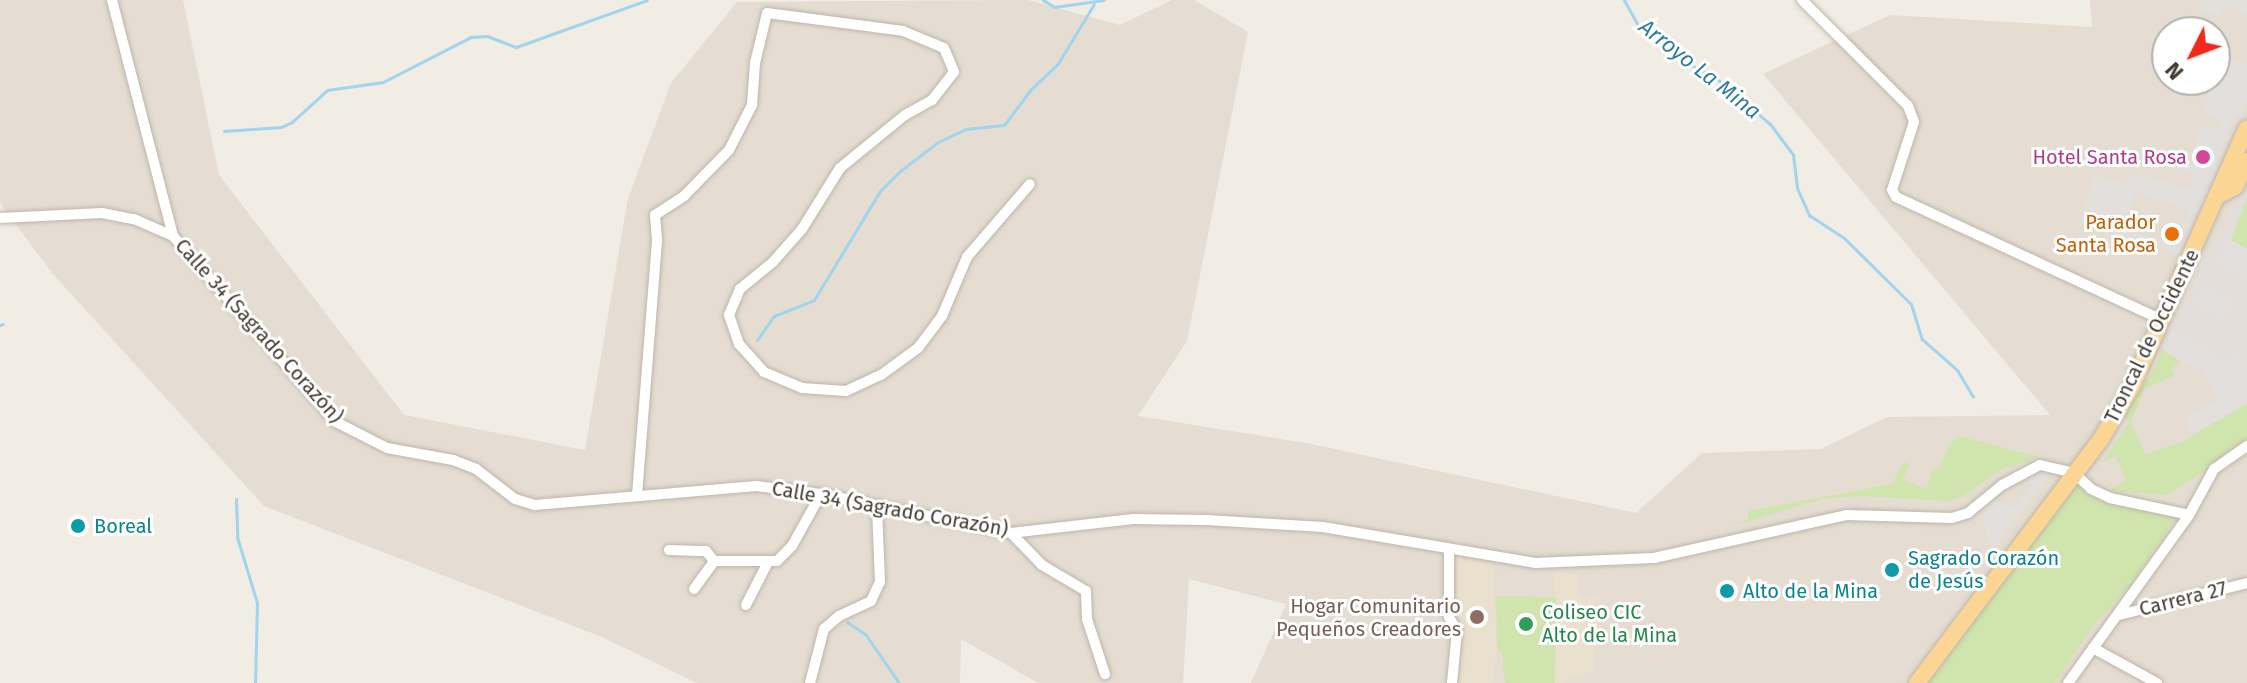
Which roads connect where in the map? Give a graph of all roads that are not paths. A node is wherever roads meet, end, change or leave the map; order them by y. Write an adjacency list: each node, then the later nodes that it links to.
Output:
1 (112, 0): 8 (street, Calle 34 (Sagrado Corazón))
2 (1802, 0): 9 (street)
3 (2247, 128): 6 (main road, Troncal de Occidente)
4 (2247, 161): 6 (main road)
5 (1030, 184): 13 (street)
6 (2219, 195): 9 (main road, Troncal de Occidente)
7 (0, 218): 8 (street)
8 (173, 236): 13 (street, Calle 34 (Sagrado Corazón))
9 (2162, 320): 11 (main road, Troncal de Occidente)
10 (2247, 446): 15 (street)
11 (2074, 473): 15 (street); 18 (street, Calle 34 (Sagrado Corazón)); 29 (main road, Troncal de Occidente)
12 (821, 494): 13 (street, Calle 34 (Sagrado Corazón)); 14 (street, Calle 34 (Sagrado Corazón)); 20 (street)
13 (637, 495)
14 (877, 508): 16 (street, Calle 34 (Sagrado Corazón)); 27 (street)
15 (2189, 515): 24 (street)
16 (1011, 533): 18 (street, Calle 34 (Sagrado Corazón)); 26 (street)
17 (669, 550): 19 (street)
18 (1449, 551): 28 (street)
19 (714, 561): 20 (street); 22 (street)
20 (768, 562): 23 (street)
21 (2247, 583): 24 (street, Carrera 27)
22 (694, 589)
23 (746, 605)
24 (2119, 615): 25 (street)
25 (2093, 648): 30 (street); 31 (street)
26 (1105, 674)
27 (810, 683)
28 (1452, 683)
29 (1917, 683)
30 (2068, 683)
31 (2157, 683)

